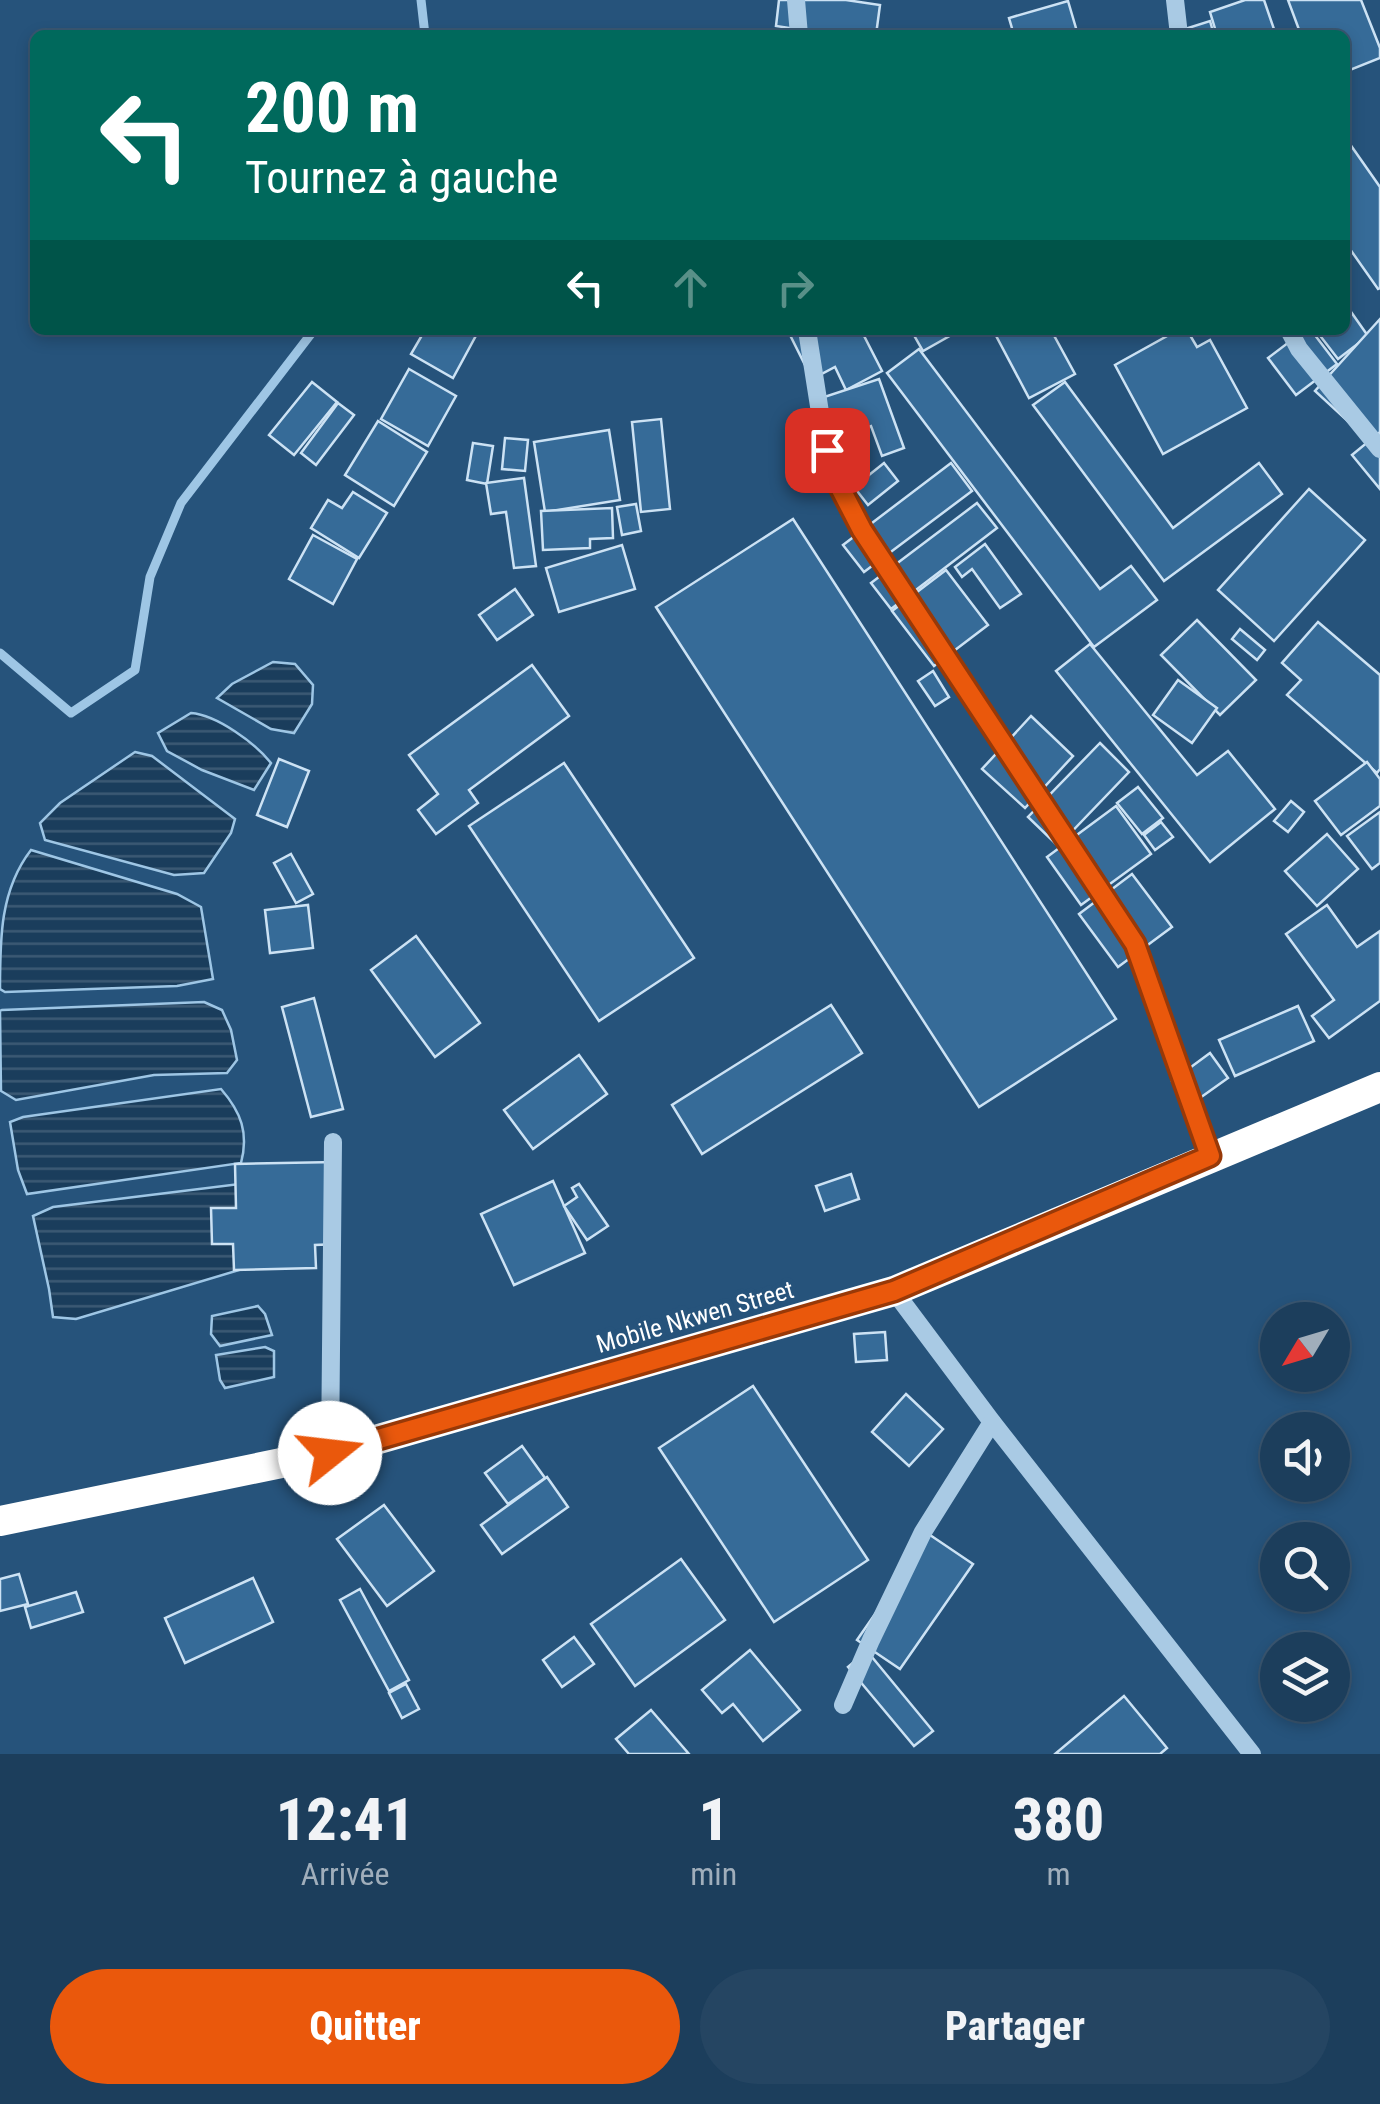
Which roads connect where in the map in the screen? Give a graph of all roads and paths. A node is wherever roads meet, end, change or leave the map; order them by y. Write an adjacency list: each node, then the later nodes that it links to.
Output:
1 (796, 0): 3 (street)
2 (1175, 0): 4 (street)
3 (799, 30)
4 (1178, 30)
5 (807, 335): 10 (street)
6 (1292, 335): 7 (street)
7 (1380, 449)
8 (1380, 1087): 10 (highway, Mobile Nkwen Street)
9 (332, 1142): 13 (street)
10 (1210, 1156): 11 (highway, Mobile Nkwen Street)
11 (894, 1291): 12 (street); 13 (highway, Mobile Nkwen Street)
12 (992, 1422): 15 (street); 16 (street)
13 (330, 1453): 14 (highway, Mobile Nkwen Street)
14 (0, 1521)
15 (843, 1704)
16 (1252, 1754)

